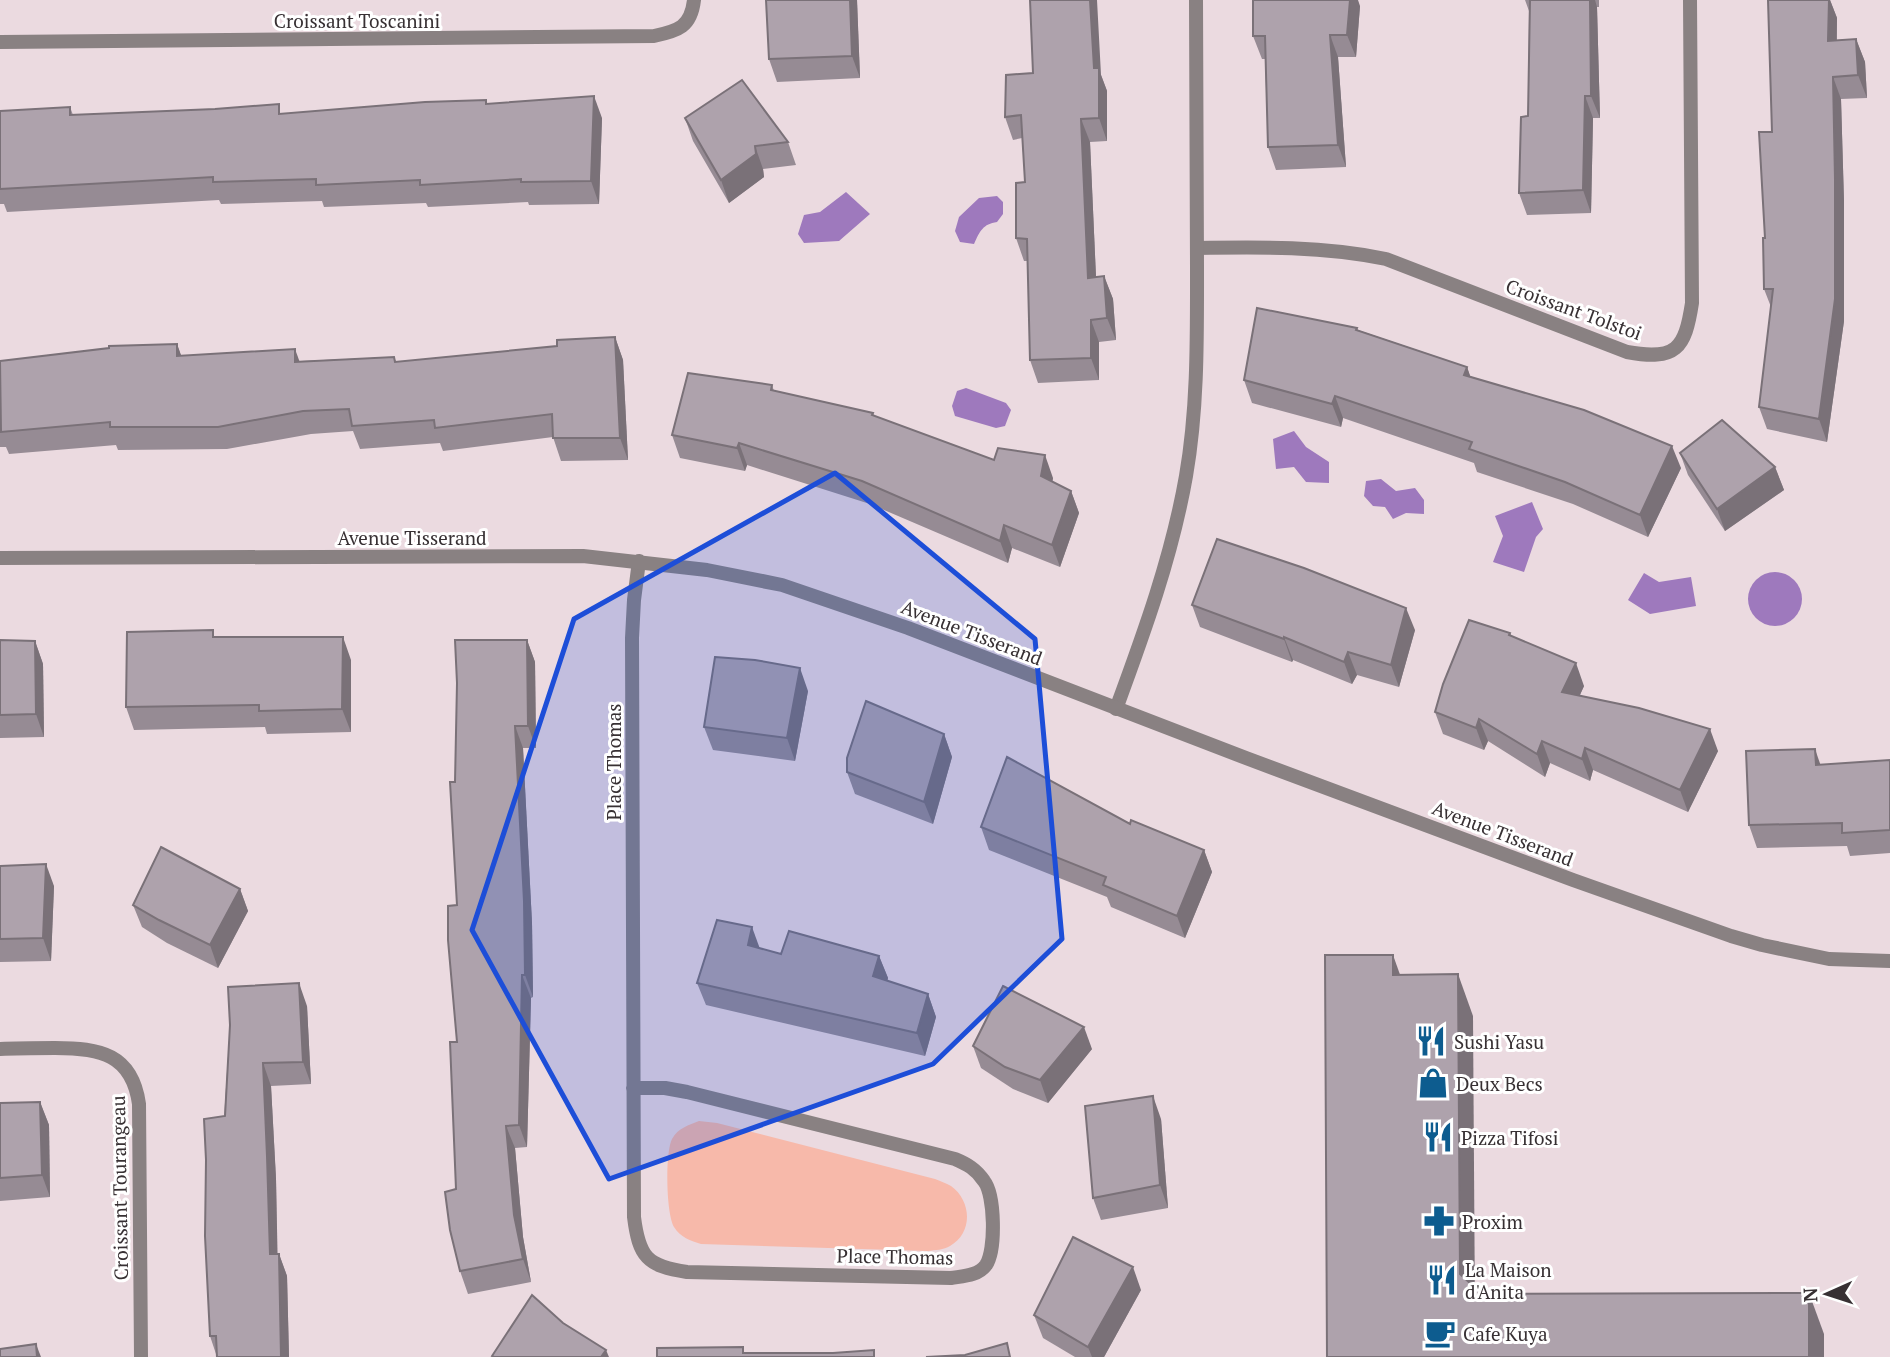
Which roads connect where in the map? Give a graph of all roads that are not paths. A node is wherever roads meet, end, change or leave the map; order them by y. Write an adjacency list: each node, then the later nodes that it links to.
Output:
1 (694, 0): 4 (street, Croissant Toscanini)
2 (1196, 0): 5 (street)
3 (1690, 0): 5 (street, Croissant Tolstoi)
4 (0, 42)
5 (1197, 248): 8 (street)
6 (0, 558): 7 (street, Avenue Tisserand)
7 (639, 561): 8 (street, Avenue Tisserand); 11 (street, Place Thomas)
8 (1116, 709): 9 (street, Avenue Tisserand)
9 (1890, 961)
10 (0, 1049): 12 (street, Croissant Tourangeau)
11 (634, 1088): 11 (street, Place Thomas)
12 (141, 1357)

